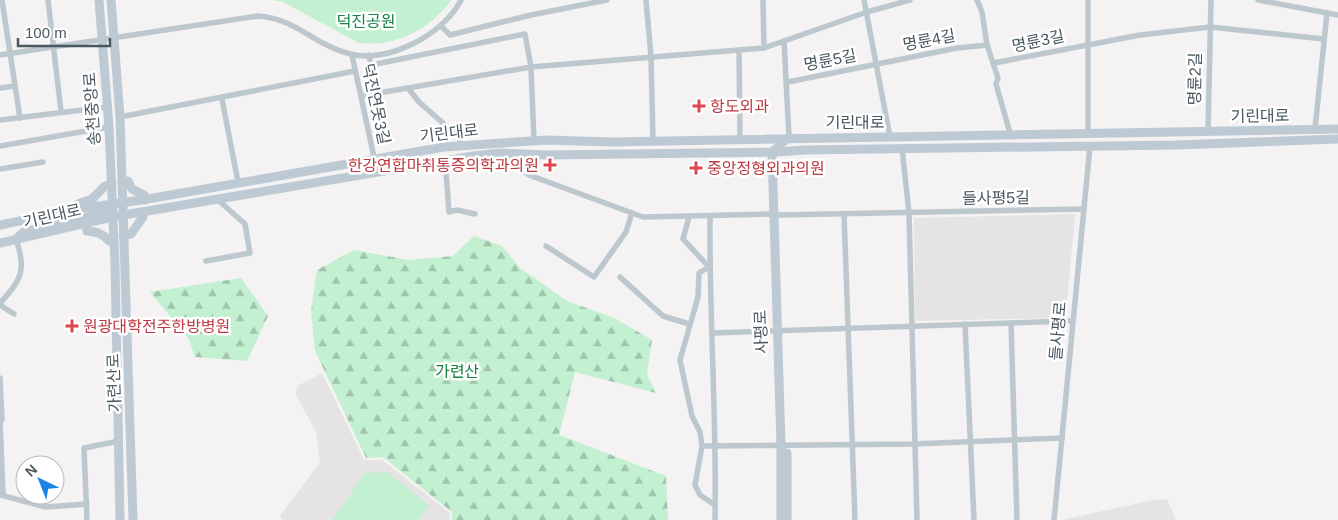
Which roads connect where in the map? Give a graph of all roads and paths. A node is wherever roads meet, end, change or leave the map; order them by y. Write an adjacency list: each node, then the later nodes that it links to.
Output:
1 (2, 0): 34 (street)
2 (48, 0): 30 (street)
3 (99, 0): 26 (street, 송천중앙로)
4 (112, 0): 24 (street, 송천중앙로)
5 (461, 0): 20 (street)
6 (607, 0): 22 (street)
7 (646, 0): 38 (street)
8 (763, 0): 32 (street)
9 (864, 0): 17 (street, 명륜5길)
10 (910, 0): 17 (street, 명륜5길)
11 (977, 0): 29 (street)
12 (1088, 0): 28 (street, 명륜3길)
13 (1211, 0): 21 (street, 명륜2길)
14 (1258, 0): 16 (street)
15 (1297, 0): 16 (street)
16 (1295, 7): 18 (street)
17 (866, 12): 27 (street, 명륜5길); 40 (street, 명륜5길)
18 (1327, 13): 19 (street); 25 (street)
19 (1338, 15)
20 (442, 26): 22 (street); 37 (street)
21 (1210, 27): 23 (street, 명륜2길); 25 (street, 명륜2길); 57 (street, 명륜2길)
22 (450, 35): 31 (street)
23 (1140, 36): 28 (street, 명륜3길)
24 (115, 39): 26 (street); 36 (street); 51 (street, 송천중앙로)
25 (1324, 39): 55 (street)
26 (103, 41): 30 (street); 49 (street, 송천중앙로)
27 (784, 41): 32 (street, 명륜5길); 43 (street)
28 (1088, 44): 39 (street, 명륜3길); 59 (street, 명륜3길)
29 (987, 45): 39 (street); 40 (street, 명륜4길)
30 (52, 48): 34 (street); 50 (street)
31 (449, 48): 37 (street); 41 (street)
32 (764, 48): 33 (street, 명륜5길)
33 (739, 50): 38 (street, 명륜5길); 62 (street)
34 (9, 54): 35 (street); 44 (street)
35 (0, 55)
36 (352, 55): 37 (street); 42 (street, 덕진연못3길)
37 (370, 55)
38 (651, 57): 41 (street, 명륜5길); 64 (street)
39 (994, 63): 58 (street)
40 (877, 64): 43 (street, 명륜5길); 61 (street, 명륜5길)
41 (531, 67): 46 (street, 명륜5길); 65 (street)
42 (355, 71): 47 (street, 덕진연못3길); 48 (street)
43 (788, 82): 67 (street)
44 (15, 86): 45 (street); 52 (street)
45 (0, 88)
46 (408, 88): 47 (street, 명륜5길); 66 (street)
47 (361, 96): 73 (street, 덕진연못3길)
48 (222, 99): 51 (street); 79 (street)
49 (107, 107): 50 (street); 54 (street, 송천중앙로)
50 (62, 112): 52 (street)
51 (120, 117): 80 (street, 송천중앙로)
52 (20, 118): 53 (street)
53 (0, 120)
54 (109, 127): 60 (street, 송천중앙로); 68 (street)
55 (1315, 129): 56 (street, 기린대로); 57 (street, 기린대로)
56 (1338, 129)
57 (1208, 132): 59 (street, 기린대로)
58 (1010, 134): 59 (street, 기린대로); 61 (street, 기린대로)
59 (1088, 134)
60 (109, 137): 81 (street, 송천중앙로); 85 (street)
61 (890, 137): 67 (street, 기린대로)
62 (740, 138): 64 (street, 기린대로); 67 (street, 기린대로)
63 (1338, 139): 69 (street, 기린대로)
64 (653, 140): 65 (street, 기린대로)
65 (534, 141): 66 (street, 기린대로)
66 (461, 145): 73 (street, 기린대로)
67 (779, 145): 70 (street, 기린대로); 72 (street, 기린대로); 92 (street, 사평로)
68 (0, 146)
69 (1090, 146): 70 (street, 기린대로); 86 (street, 들사평로)
70 (902, 148): 89 (street, 기린대로)
71 (500, 153): 72 (street, 기린대로); 74 (street, 기린대로); 78 (street, 들사평5길)
72 (529, 154): 78 (street)
73 (373, 160): 77 (street); 79 (street, 기린대로)
74 (445, 160): 77 (street, 기린대로); 90 (street)
75 (42, 162): 76 (street)
76 (0, 170)
77 (377, 171): 82 (street, 기린대로)
78 (534, 177): 88 (street, 들사평5길)
79 (238, 182): 83 (street, 기린대로)
80 (122, 183): 83 (street); 85 (street, 송천중앙로)
81 (112, 184): 84 (street); 85 (street, 송천중앙로)
82 (217, 199): 87 (street, 기린대로); 102 (street)
83 (145, 200): 85 (street, 기린대로)
84 (77, 209): 85 (street, 기린대로); 96 (street, 기린대로)
85 (117, 209): 87 (street, 기린대로); 95 (street, 기린대로); 97 (street, 가련산로); 98 (street); 99 (street, 가련산로)
86 (1084, 209): 89 (street, 들사평5길); 107 (street, 들사평로)
87 (143, 212): 97 (street)
88 (632, 213): 93 (street, 들사평5길); 101 (street)
89 (909, 213): 91 (street, 들사평5길); 111 (street)
90 (475, 214)
91 (844, 214): 92 (street, 들사평5길); 112 (street)
92 (776, 215): 94 (street, 들사평5길); 113 (street, 사평로)
93 (689, 216): 94 (street, 들사평5길); 103 (street)
94 (710, 216): 103 (street)
95 (86, 224): 98 (street, 기린대로); 99 (street)
96 (0, 225)
97 (123, 235): 131 (street, 가련산로)
98 (16, 239): 100 (street, 기린대로); 105 (street)
99 (114, 241): 118 (street, 가련산로)
100 (0, 243)
101 (546, 246)
102 (206, 261)
103 (709, 266): 109 (street); 114 (street)
104 (620, 277): 109 (street)
105 (0, 304): 106 (street)
106 (14, 314)
107 (1072, 321): 108 (street); 117 (street, 들사평로)
108 (1011, 323): 110 (street); 119 (street)
109 (689, 324): 124 (street)
110 (965, 324): 111 (street); 120 (street)
111 (910, 326): 112 (street); 121 (street)
112 (850, 328): 113 (street); 123 (street)
113 (779, 332): 114 (street); 122 (street, 사평로)
114 (713, 333): 125 (street)
115 (0, 378): 116 (street)
116 (1, 420): 126 (street)
117 (1062, 438): 119 (street); 139 (street, 들사평로)
118 (119, 441): 127 (street); 130 (street, 가련산로)
119 (1014, 441): 120 (street); 138 (street)
120 (970, 442): 121 (street); 137 (street)
121 (913, 444): 123 (street); 136 (street)
122 (784, 445): 123 (street); 125 (street); 133 (street, 사평로); 134 (street, 사평로)
123 (853, 445): 135 (street)
124 (702, 446): 125 (street); 128 (street)
125 (717, 448): 128 (street)
126 (2, 495): 127 (street)
127 (87, 504): 129 (street)
128 (716, 505): 132 (street)
129 (87, 520)
130 (120, 520)
131 (133, 520)
132 (715, 520)
133 (781, 520)
134 (787, 520)
135 (855, 520)
136 (917, 520)
137 (974, 520)
138 (1017, 520)
139 (1054, 520)

